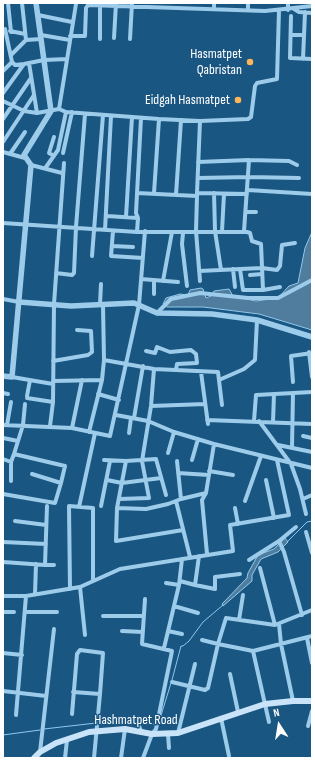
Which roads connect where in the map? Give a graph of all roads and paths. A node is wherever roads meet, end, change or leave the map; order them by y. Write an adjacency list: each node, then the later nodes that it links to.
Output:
1 (8, 3): 29 (street)
2 (22, 3): 30 (street)
3 (36, 3): 25 (street)
4 (75, 3): 27 (street)
5 (184, 3): 16 (street)
6 (199, 3): 17 (street)
7 (214, 3): 18 (street)
8 (248, 3): 20 (street)
9 (288, 3): 22 (street)
10 (100, 4): 11 (street); 34 (street); 36 (street)
11 (116, 5): 12 (street); 35 (street)
12 (132, 5): 13 (street); 37 (street)
13 (151, 5): 14 (street)
14 (169, 6): 16 (street)
15 (312, 6): 19 (street)
16 (184, 8): 17 (street)
17 (198, 9): 18 (street)
18 (214, 9): 20 (street)
19 (294, 9): 22 (street); 23 (street)
20 (248, 10): 21 (street)
21 (278, 10): 22 (street); 69 (street)
22 (288, 10)
23 (305, 12): 24 (street); 32 (street)
24 (312, 13)
25 (38, 15): 27 (street); 33 (street)
26 (291, 16): 31 (street)
27 (72, 22): 34 (street)
28 (4, 29): 29 (street); 39 (street)
29 (11, 32): 30 (street)
30 (25, 34): 38 (street)
31 (291, 35): 32 (street); 43 (street)
32 (304, 35): 43 (street)
33 (41, 37): 34 (street); 38 (street); 45 (street)
34 (70, 38): 42 (street)
35 (114, 38)
36 (100, 39)
37 (130, 39)
38 (26, 40): 41 (street)
39 (9, 47): 40 (street); 41 (street)
40 (3, 49)
41 (11, 55): 46 (street)
42 (67, 59): 45 (street); 55 (street)
43 (303, 59): 44 (street)
44 (312, 59)
45 (44, 60): 47 (street); 57 (street)
46 (12, 62): 48 (street); 49 (street)
47 (29, 63): 48 (street); 50 (street)
48 (24, 64): 51 (street)
49 (3, 71)
50 (32, 78): 52 (street); 54 (street)
51 (3, 93)
52 (34, 95): 56 (street); 60 (street)
53 (3, 101): 54 (street)
54 (12, 106): 56 (street); 66 (street)
55 (59, 109): 57 (street); 58 (street)
56 (24, 111): 60 (street); 72 (street)
57 (51, 111): 60 (street); 77 (street)
58 (66, 112): 59 (street); 76 (street)
59 (72, 112): 61 (street); 74 (street)
60 (37, 113)
61 (85, 114): 62 (street); 104 (street)
62 (103, 115): 63 (street); 105 (street)
63 (111, 116): 64 (street); 98 (street)
64 (132, 117): 65 (street); 99 (street)
65 (141, 118): 67 (street); 88 (street)
66 (3, 119)
67 (159, 119): 68 (street); 90 (street)
68 (181, 120): 69 (street); 95 (street)
69 (200, 121): 79 (street)
70 (25, 132): 75 (street)
71 (54, 137): 76 (street)
72 (3, 142)
73 (3, 152): 75 (street)
74 (63, 153)
75 (10, 154): 77 (street)
76 (54, 156): 83 (street)
77 (25, 158): 81 (street)
78 (249, 160): 79 (street); 82 (street); 85 (street)
79 (198, 162): 86 (street)
80 (64, 163): 84 (street)
81 (31, 165): 83 (street); 102 (street)
82 (297, 165)
83 (46, 167): 84 (street)
84 (62, 173): 103 (street)
85 (249, 177): 86 (street); 87 (street); 89 (street)
86 (198, 178): 91 (street)
87 (299, 178)
88 (137, 192): 90 (street); 100 (street)
89 (247, 192): 93 (street); 94 (street); 96 (street)
90 (154, 194): 95 (street)
91 (197, 194): 92 (street); 95 (street); 109 (street)
92 (214, 194): 93 (street); 110 (street)
93 (224, 194): 111 (street)
94 (312, 194)
95 (176, 195)
96 (246, 212): 97 (street); 112 (street)
97 (256, 212)
98 (106, 216): 99 (street); 106 (street)
99 (126, 217): 100 (street)
100 (138, 218): 113 (street)
101 (3, 224): 102 (street)
102 (27, 225): 103 (street); 142 (street)
103 (58, 227): 104 (street); 126 (street)
104 (76, 228): 105 (street); 126 (street)
105 (94, 230): 106 (street); 119 (street)
106 (105, 230): 107 (street)
107 (113, 231): 113 (street); 117 (street)
108 (145, 231): 113 (street); 114 (street); 120 (street)
109 (196, 231): 110 (street); 115 (street); 125 (street)
110 (215, 231): 111 (street); 124 (street)
111 (222, 231): 112 (street)
112 (244, 231): 121 (street)
113 (137, 232)
114 (172, 232): 115 (street); 132 (street)
115 (183, 233): 136 (street)
116 (295, 243): 121 (street)
117 (112, 246): 118 (street); 120 (street)
118 (133, 247)
119 (92, 256)
120 (143, 258): 129 (street)
121 (262, 268): 123 (street); 127 (street)
122 (233, 269): 123 (street); 124 (street); 137 (street)
123 (240, 269): 139 (street)
124 (220, 270): 125 (street)
125 (200, 271): 133 (street)
126 (56, 273): 143 (street)
127 (262, 274): 128 (street); 139 (street)
128 (250, 275)
129 (141, 280): 131 (street); 145 (street)
130 (312, 280): 146 (street)
131 (154, 281): 132 (street); 140 (street)
132 (163, 281): 134 (street)
133 (200, 281)
134 (178, 282)
135 (101, 284): 144 (street)
136 (186, 286)
137 (235, 287)
138 (280, 287): 139 (street)
139 (263, 290)
140 (154, 294)
141 (3, 299): 142 (street)
142 (19, 302): 143 (street); 161 (street)
143 (54, 304): 144 (street); 153 (street)
144 (102, 304): 145 (street); 152 (street)
145 (139, 305): 146 (street); 154 (street)
146 (157, 313): 147 (street)
147 (257, 320): 149 (street); 166 (street)
148 (77, 330): 153 (street)
149 (312, 337)
150 (146, 351): 157 (street)
151 (310, 353): 159 (street); 167 (street)
152 (104, 360): 154 (street); 165 (street)
153 (53, 361): 168 (street)
154 (126, 364): 155 (street); 173 (street)
155 (142, 366): 156 (street); 181 (street)
156 (154, 369): 157 (street); 179 (street)
157 (176, 370): 158 (street)
158 (201, 372): 166 (street); 177 (street)
159 (312, 373): 162 (street)
160 (3, 376): 161 (street)
161 (12, 377): 163 (street)
162 (312, 377)
163 (30, 380): 168 (street); 175 (street)
164 (82, 380): 165 (street); 168 (street); 190 (street)
165 (102, 380): 171 (street)
166 (219, 380): 178 (street)
167 (293, 382)
168 (53, 383): 175 (street)
169 (312, 392): 170 (street)
170 (293, 393): 172 (street); 185 (street)
171 (98, 394): 173 (street); 191 (street)
172 (274, 394): 183 (street); 184 (street)
173 (119, 400): 180 (street)
174 (11, 402): 187 (street)
175 (53, 402): 189 (street)
176 (25, 404): 188 (street)
177 (205, 404): 179 (street); 183 (street)
178 (222, 405)
179 (151, 406): 182 (street)
180 (116, 415): 181 (street); 193 (street)
181 (132, 418): 182 (street); 194 (street)
182 (148, 421): 192 (street); 212 (street)
183 (257, 421): 184 (street); 201 (street)
184 (273, 422): 185 (street)
185 (294, 423): 186 (street); 202 (street)
186 (312, 424)
187 (5, 425): 188 (street)
188 (23, 425): 189 (street); 199 (street)
189 (50, 426): 190 (street)
190 (72, 428): 191 (street)
191 (89, 432): 193 (street)
192 (174, 432): 198 (street); 204 (street)
193 (95, 433): 240 (street)
194 (129, 433)
195 (303, 436): 197 (street)
196 (3, 438): 199 (street)
197 (312, 438)
198 (198, 439): 200 (street); 209 (street)
199 (18, 442): 205 (street)
200 (214, 444): 206 (street); 219 (street)
201 (278, 445): 202 (street); 216 (street)
202 (292, 447): 203 (street)
203 (312, 452)
204 (168, 453)
205 (14, 454): 214 (street); 227 (street)
206 (261, 456): 210 (street); 237 (street)
207 (3, 459): 214 (street)
208 (104, 460): 211 (street)
209 (192, 460)
210 (277, 460): 216 (street); 244 (street)
211 (110, 461): 215 (street); 223 (street)
212 (142, 461): 215 (street); 222 (street); 226 (street)
213 (177, 461): 218 (street)
214 (12, 462): 225 (street)
215 (126, 462): 228 (street)
216 (291, 464): 217 (street); 235 (street)
217 (312, 468)
218 (178, 473): 219 (street); 234 (street)
219 (209, 473): 221 (street); 230 (street)
220 (32, 474): 227 (street)
221 (233, 475)
222 (161, 478): 226 (street); 231 (street)
223 (107, 480): 228 (street); 239 (street)
224 (266, 480): 244 (street)
225 (11, 481)
226 (146, 481): 228 (street); 233 (street)
227 (61, 483): 229 (street)
228 (122, 483): 233 (street)
229 (3, 494)
230 (206, 494): 234 (street); 255 (street)
231 (166, 495)
232 (312, 495): 235 (street)
233 (119, 499): 241 (street)
234 (181, 499): 236 (street)
235 (303, 499): 243 (street)
236 (176, 501): 241 (street); 249 (street)
237 (245, 501)
238 (47, 506): 246 (street)
239 (101, 506)
240 (79, 507): 266 (street); 271 (street)
241 (117, 508): 249 (street)
242 (235, 508): 247 (street)
243 (306, 514)
244 (274, 518): 247 (street)
245 (15, 521): 246 (street)
246 (46, 524): 253 (street)
247 (238, 524): 255 (street)
248 (296, 526): 251 (street)
249 (183, 530): 257 (street)
250 (306, 532): 254 (street)
251 (279, 541): 259 (street); 285 (street)
252 (3, 542): 253 (street)
253 (46, 544): 262 (street)
254 (312, 553)
255 (207, 554): 256 (street)
256 (200, 556): 257 (street); 269 (street)
257 (190, 557): 258 (street)
258 (182, 559): 266 (street); 268 (street)
259 (249, 560)
260 (3, 562): 261 (street)
261 (36, 564): 262 (street); 272 (street)
262 (45, 565): 263 (street)
263 (54, 565)
264 (260, 568): 290 (street)
265 (240, 574): 269 (street)
266 (93, 581): 270 (street)
267 (166, 583): 268 (street)
268 (179, 583): 269 (street); 277 (street)
269 (195, 585)
270 (80, 587): 271 (street); 296 (street)
271 (70, 589): 272 (street)
272 (35, 594): 275 (street)
273 (244, 595): 289 (street)
274 (3, 596): 275 (street)
275 (26, 596): 281 (street)
276 (145, 600): 287 (street)
277 (174, 606): 284 (street); 293 (street)
278 (312, 610): 285 (street)
279 (3, 612): 280 (street)
280 (14, 612)
281 (25, 612): 282 (street); 305 (street)
282 (43, 612): 283 (street); 288 (street)
283 (57, 612)
284 (198, 613)
285 (302, 615): 290 (street)
286 (103, 616): 287 (street)
287 (143, 616): 294 (street)
288 (43, 619)
289 (239, 620): 290 (street); 300 (street)
290 (277, 624): 301 (street)
291 (54, 629): 315 (street)
292 (122, 631): 294 (street)
293 (168, 631): 295 (street); 302 (street)
294 (143, 632): 302 (street)
295 (182, 634)
296 (85, 635)
297 (312, 636): 298 (street)
298 (307, 638): 301 (street); 306 (street)
299 (202, 640): 300 (street)
300 (218, 644): 303 (street); 310 (street)
301 (281, 644): 303 (street); 316 (street)
302 (164, 648): 328 (street)
303 (253, 651): 318 (street)
304 (3, 653): 305 (street)
305 (22, 655): 313 (street)
306 (312, 663)
307 (195, 664): 310 (street)
308 (230, 674): 320 (street)
309 (172, 682): 310 (street)
310 (190, 686): 329 (street)
311 (3, 692): 313 (street)
312 (73, 692): 314 (street); 314 (street); 321 (street)
313 (19, 693): 315 (street); 322 (street)
314 (100, 694): 326 (street)
315 (46, 696): 333 (street)
316 (293, 701): 317 (main road, Hashmatpet Road); 318 (main road, Hashmatpet Road)
317 (312, 701)
318 (265, 704): 320 (main road, Hashmatpet Road); 324 (street)
319 (312, 711): 325 (street)
320 (238, 712): 323 (main road, Hashmatpet Road)
321 (72, 714)
322 (16, 715)
323 (221, 718): 329 (main road, Hashmatpet Road); 334 (street)
324 (269, 722)
325 (308, 726)
326 (98, 728): 327 (main road, Hashmatpet Road); 331 (main road, Hashmatpet Road); 337 (street)
327 (125, 729): 328 (main road, Hashmatpet Road); 338 (street)
328 (154, 732): 330 (main road, Hashmatpet Road); 339 (street)
329 (178, 733): 330 (main road, Hashmatpet Road)
330 (168, 734): 332 (street)
331 (67, 740): 333 (main road, Hashmatpet Road); 336 (street)
332 (169, 748)
333 (40, 752): 335 (main road, Hashmatpet Road)
334 (229, 756)
335 (34, 758)
336 (64, 758)
337 (94, 758)
338 (121, 758)
339 (143, 758)

